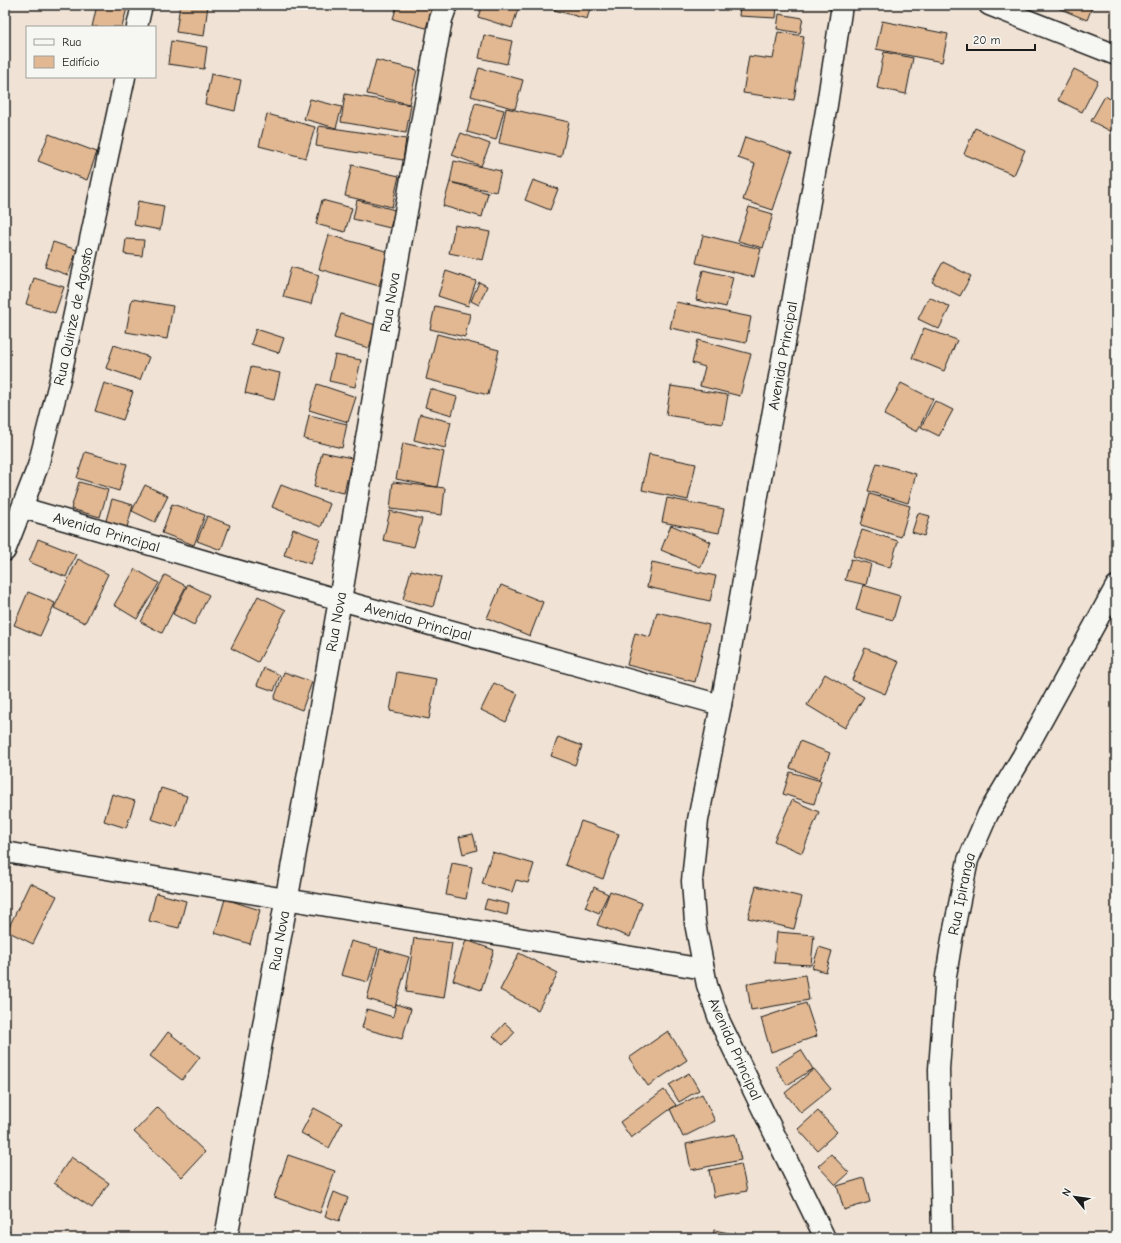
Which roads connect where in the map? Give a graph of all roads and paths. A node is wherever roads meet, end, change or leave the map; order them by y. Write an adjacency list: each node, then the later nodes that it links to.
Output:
1 (142, 5): 5 (street)
2 (446, 5): 11 (street, Rua Nova)
3 (842, 5): 12 (street, Avenida Principal)
4 (989, 5): 6 (street)
5 (137, 26)
6 (1116, 55)
7 (125, 78): 8 (street, Rua Quinze de Agosto)
8 (23, 508): 9 (street, Rua Quinze de Agosto); 11 (street, Avenida Principal)
9 (5, 551)
10 (1116, 586): 18 (street, Rua Ipiranga)
11 (340, 600): 12 (street, Avenida Principal); 14 (street, Rua Nova)
12 (721, 705): 15 (street, Avenida Principal)
13 (5, 852): 14 (street)
14 (287, 899): 15 (street); 16 (street, Rua Nova)
15 (704, 969): 17 (street, Avenida Principal)
16 (226, 1238)
17 (825, 1238)
18 (942, 1238)

